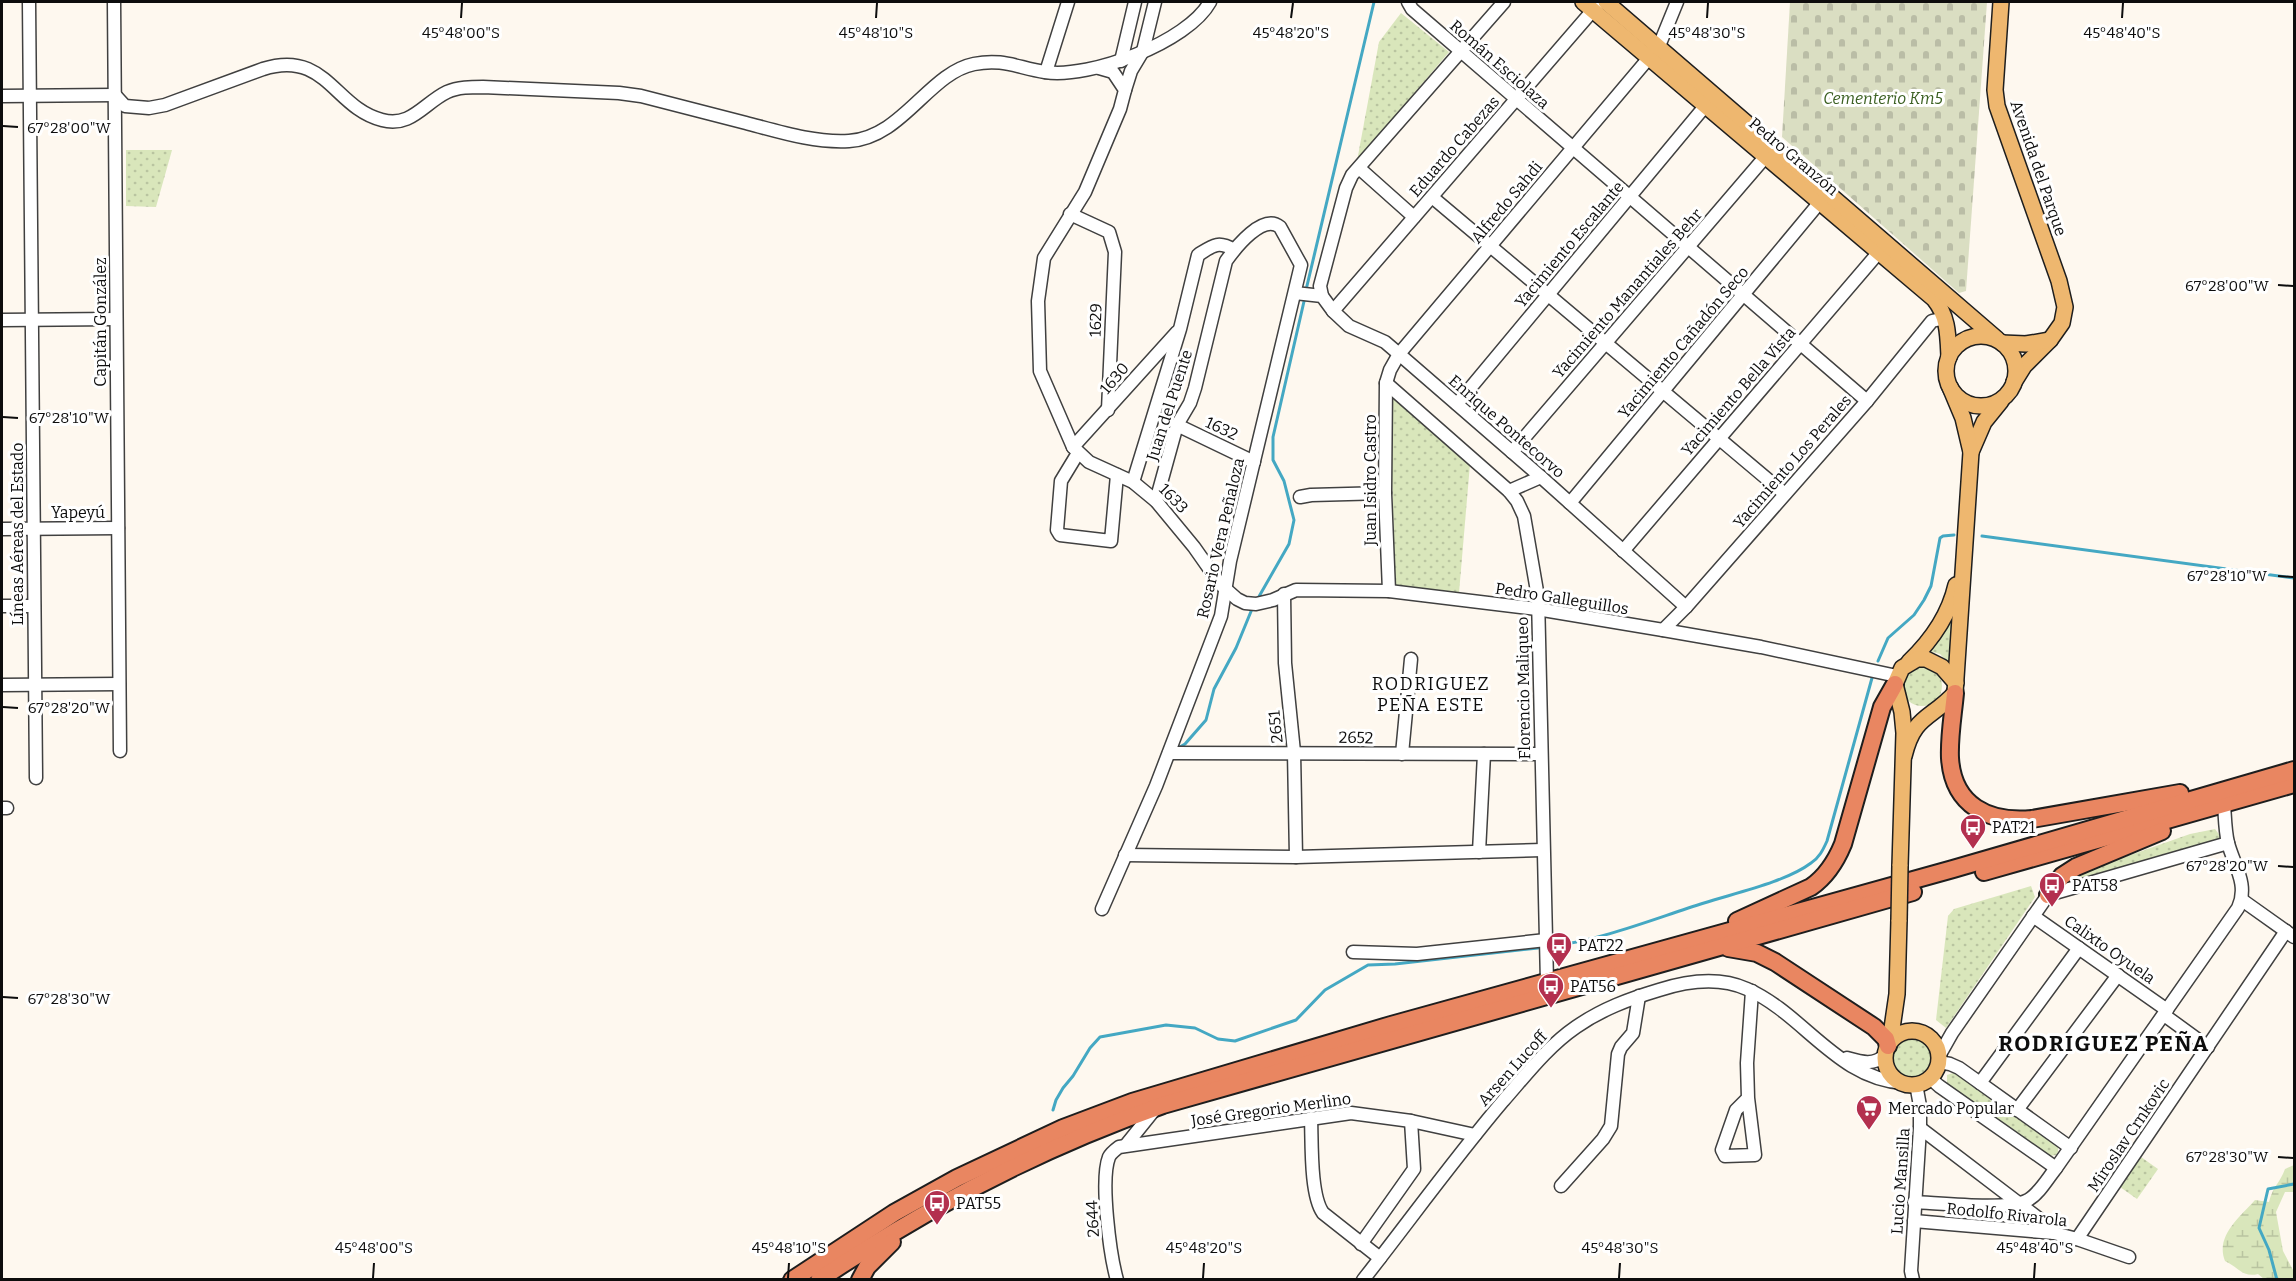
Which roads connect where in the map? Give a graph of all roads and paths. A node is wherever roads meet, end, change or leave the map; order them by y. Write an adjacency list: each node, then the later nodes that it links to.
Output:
1 (29, 2): 21 (street, Líneas Aéreas del Estado)
2 (114, 2): 19 (street, Capitán González)
3 (1068, 2): 17 (street)
4 (1135, 2): 15 (street)
5 (1155, 2): 12 (street)
6 (1210, 2): 12 (street)
7 (1407, 2): 13 (street, Román Esciolaza)
8 (1504, 2): 13 (street)
9 (1677, 2): 14 (street, Alfredo Sahdi)
10 (2001, 2): 46 (main road, Avenida del Parque)
11 (1595, 3): 14 (main road, Pedro Granzón); 22 (street, Eduardo Cabezas)
12 (1143, 51): 15 (street); 18 (street)
13 (1461, 52): 22 (street, Román Esciolaza); 26 (street)
14 (1655, 52): 23 (main road, Pedro Granzón); 24 (street, Alfredo Sahdi); 47 (main road, Pedro Granzón)
15 (1121, 61): 16 (street)
16 (1099, 68): 17 (street); 18 (street)
17 (1046, 72): 19 (street)
18 (1125, 90): 30 (street)
19 (115, 95): 21 (street); 42 (street, Capitán González)
20 (2, 96): 21 (street)
21 (30, 96): 44 (street, Líneas Aéreas del Estado)
22 (1516, 99): 24 (street, Román Esciolaza); 27 (street, Eduardo Cabezas)
23 (1707, 105): 25 (main road, Pedro Granzón); 28 (street, Yacimiento Escalante)
24 (1573, 148): 28 (street, Román Esciolaza); 32 (street, Alfredo Sahdi)
25 (1766, 156): 29 (main road, Pedro Granzón); 33 (street, Yacimiento Manantiales Behr)
26 (1359, 168): 31 (street); 39 (street)
27 (1431, 197): 31 (street, Eduardo Cabezas); 32 (street)
28 (1630, 197): 33 (street, Román Esciolaza); 38 (street, Yacimiento Escalante)
29 (1820, 202): 35 (main road, Pedro Granzón); 37 (street, Yacimiento Cañadón Seco)
30 (1070, 214): 60 (street, 1629); 63 (street)
31 (1414, 217): 40 (street, Eduardo Cabezas)
32 (1490, 247): 38 (street); 50 (street, Alfredo Sahdi)
33 (1688, 247): 37 (street, Román Esciolaza); 48 (street, Yacimiento Manantiales Behr)
34 (1234, 250): 36 (street, Rosario Vera Peñaloza); 45 (street, Juan del Puente); 61 (street, Juan del Puente)
35 (1879, 252): 41 (main road, Pedro Granzón); 49 (street, Yacimiento Bella Vista)
36 (1295, 293): 39 (street); 66 (street, Rosario Vera Peñaloza)
37 (1743, 294): 49 (street, Román Esciolaza); 56 (street, Yacimiento Cañadón Seco)
38 (1548, 295): 48 (street); 59 (street, Yacimiento Escalante)
39 (1322, 296): 40 (street, Enrique Pontecorvo)
40 (1333, 311): 50 (street, Enrique Pontecorvo)
41 (1945, 318): 51 (main road, Pedro Granzón); 58 (street, Yacimiento Los Perales)
42 (116, 319): 44 (street); 76 (street, Capitán González)
43 (2, 320): 44 (street)
44 (32, 320): 78 (street, Líneas Aéreas del Estado)
45 (1180, 329): 60 (street, 1630); 69 (street, Juan del Puente)
46 (2050, 340): 47 (main road); 53 (main road, Avenida del Parque)
47 (1999, 341): 51 (main road); 53 (main road)
48 (1605, 344): 56 (street); 65 (street, Yacimiento Manantiales Behr)
49 (1800, 344): 58 (street, Román Esciolaza); 62 (street, Yacimiento Bella Vista)
50 (1399, 354): 52 (street, Alfredo Sahdi); 59 (street, Enrique Pontecorvo)
51 (1949, 357): 55 (main road)
52 (1390, 370): 54 (street, Juan Isidro Castro)
53 (2014, 382): 57 (main road)
54 (1386, 383): 70 (street, Florencio Maliqueo); 71 (street, Juan Isidro Castro)
55 (1950, 387): 57 (main road); 64 (main road)
56 (1663, 392): 62 (street); 75 (street, Yacimiento Cañadón Seco)
57 (2004, 398): 64 (main road)
58 (1867, 401): 72 (street, Yacimiento Los Perales)
59 (1457, 404): 65 (street, Enrique Pontecorvo)
60 (1108, 410): 63 (street, 1630)
61 (1177, 424): 66 (street, 1632); 74 (street, Juan del Puente)
62 (1719, 439): 72 (street); 79 (street, Yacimiento Bella Vista)
63 (1075, 450): 67 (street, 1633); 67 (street, 1630)
64 (1971, 452): 80 (main road)
65 (1512, 453): 68 (street, Enrique Pontecorvo)
66 (1254, 462): 81 (street, Rosario Vera Peñaloza)
67 (1117, 475): 69 (street, 1633)
68 (1541, 477): 70 (street); 75 (street, Enrique Pontecorvo)
69 (1133, 482): 74 (street, 1633)
70 (1509, 491): 87 (street, Florencio Maliqueo)
71 (1385, 493): 73 (street); 82 (street, Juan Isidro Castro)
72 (1785, 494): 86 (street, Yacimiento Los Perales)
73 (1300, 497)
74 (1156, 501): 81 (street, 1633)
75 (1570, 503): 79 (street, Enrique Pontecorvo)
76 (118, 528): 78 (street, Yapeyú); 93 (street, Capitán González)
77 (2, 529): 78 (street, Yapeyú)
78 (34, 529): 85 (street, Líneas Aéreas del Estado)
79 (1623, 551): 86 (street, Enrique Pontecorvo)
80 (1965, 553): 90 (main road); 95 (main road)
81 (1226, 590): 83 (street, Pedro Galleguillos); 100 (street, Rosario Vera Peñaloza)
82 (1389, 591): 83 (street, Pedro Galleguillos); 87 (street, Pedro Galleguillos)
83 (1284, 594): 99 (street, 2651)
84 (2, 606): 85 (street)
85 (34, 606): 92 (street, Líneas Aéreas del Estado)
86 (1686, 607): 88 (street, Yacimiento Los Perales)
87 (1538, 609): 88 (street, Pedro Galleguillos); 103 (street, Florencio Maliqueo)
88 (1663, 630): 91 (street, Pedro Galleguillos)
89 (1411, 659): 101 (street)
90 (1909, 662): 91 (main road); 95 (main road)
91 (1896, 680): 96 (main road); 121 (highway)
92 (35, 684): 93 (street); 94 (street); 107 (street, Líneas Aéreas del Estado)
93 (119, 684): 98 (street, Capitán González)
94 (2, 685)
95 (1956, 688): 97 (main road); 106 (highway)
96 (1900, 701): 97 (main road); 104 (main road)
97 (1932, 712): 104 (main road)
98 (120, 751)
99 (1294, 752): 100 (street, 2652); 101 (street, 2652); 114 (street, 2651)
100 (1169, 753): 113 (street, Rosario Vera Peñaloza)
101 (1402, 754): 102 (street, 2652)
102 (1484, 754): 103 (street, 2652); 112 (street)
103 (1541, 754): 111 (street, Florencio Maliqueo)
104 (1904, 756): 128 (main road, bridge)
105 (2295, 770): 106 (highway)
106 (2269, 777): 121 (highway)
107 (36, 778)
108 (2295, 784): 109 (highway)
109 (2224, 804): 110 (street); 115 (highway); 123 (highway)
110 (2228, 843): 115 (street); 116 (street)
111 (1543, 850): 112 (street); 120 (street, Florencio Maliqueo)
112 (1479, 852): 114 (street)
113 (1125, 855): 114 (street); 117 (street, Rosario Vera Peñaloza)
114 (1296, 857)
115 (2048, 895): 118 (street)
116 (2242, 900): 119 (street); 130 (street)
117 (1102, 909)
118 (2033, 916): 122 (street, Calixto Oyuela); 135 (street)
119 (2290, 934): 132 (street, Miroslav Crnkovic)
120 (1546, 940): 124 (street); 126 (street, Florencio Maliqueo)
121 (1682, 945): 126 (highway)
122 (2079, 948): 125 (street, Calixto Oyuela); 137 (street)
123 (1703, 951): 133 (highway); 139 (highway)
124 (1353, 952)
125 (2118, 975): 130 (street, Calixto Oyuela); 140 (street)
126 (1546, 982): 159 (highway)
127 (1752, 991): 129 (street, Arsen Lucoff); 134 (street, Arsen Lucoff); 138 (street)
128 (1897, 994): 131 (main road); 133 (main road)
129 (1639, 996): 144 (street, Arsen Lucoff); 149 (street)
130 (2166, 1012): 132 (street, Calixto Oyuela); 146 (street)
131 (1920, 1032): 133 (main road); 135 (main road)
132 (2208, 1047): 155 (street, Miroslav Crnkovic)
133 (1888, 1048): 134 (street, Arsen Lucoff); 136 (main road)
134 (1834, 1053): 136 (street, Arsen Lucoff)
135 (1939, 1059): 136 (main road); 137 (street)
136 (1917, 1082): 143 (street, Lucio Mansilla); 148 (street)
137 (1980, 1083): 140 (street)
138 (1748, 1098): 138 (street)
139 (1156, 1107): 145 (street); 152 (highway)
140 (2018, 1110): 146 (street)
141 (1311, 1118): 142 (street, José Gregorio Merlino); 145 (street, José Gregorio Merlino); 156 (street)
142 (1411, 1121): 144 (street, José Gregorio Merlino); 156 (street)
143 (1920, 1128): 150 (street, Lucio Mansilla); 151 (street)
144 (1475, 1135): 158 (street, Arsen Lucoff)
145 (1126, 1145): 147 (street, José Gregorio Merlino)
146 (2071, 1148): 148 (street)
147 (1110, 1156): 162 (street, 2644)
148 (2056, 1168): 151 (street)
149 (1561, 1186)
150 (1914, 1202): 151 (street, Rodolfo Rivarola); 153 (street, Lucio Mansilla)
151 (2021, 1204): 154 (street)
152 (917, 1217): 160 (highway); 161 (highway)
153 (1914, 1221): 154 (street, Rodolfo Rivarola); 164 (street, Lucio Mansilla)
154 (2054, 1233): 155 (street, Rodolfo Rivarola)
155 (2077, 1239): 157 (street, Rodolfo Rivarola)
156 (1361, 1244): 158 (street)
157 (2129, 1257)
158 (1380, 1258): 163 (street, Arsen Lucoff)
159 (792, 1280)
160 (819, 1280)
161 (860, 1280)
162 (1117, 1280)
163 (1363, 1280)
164 (1913, 1280)

